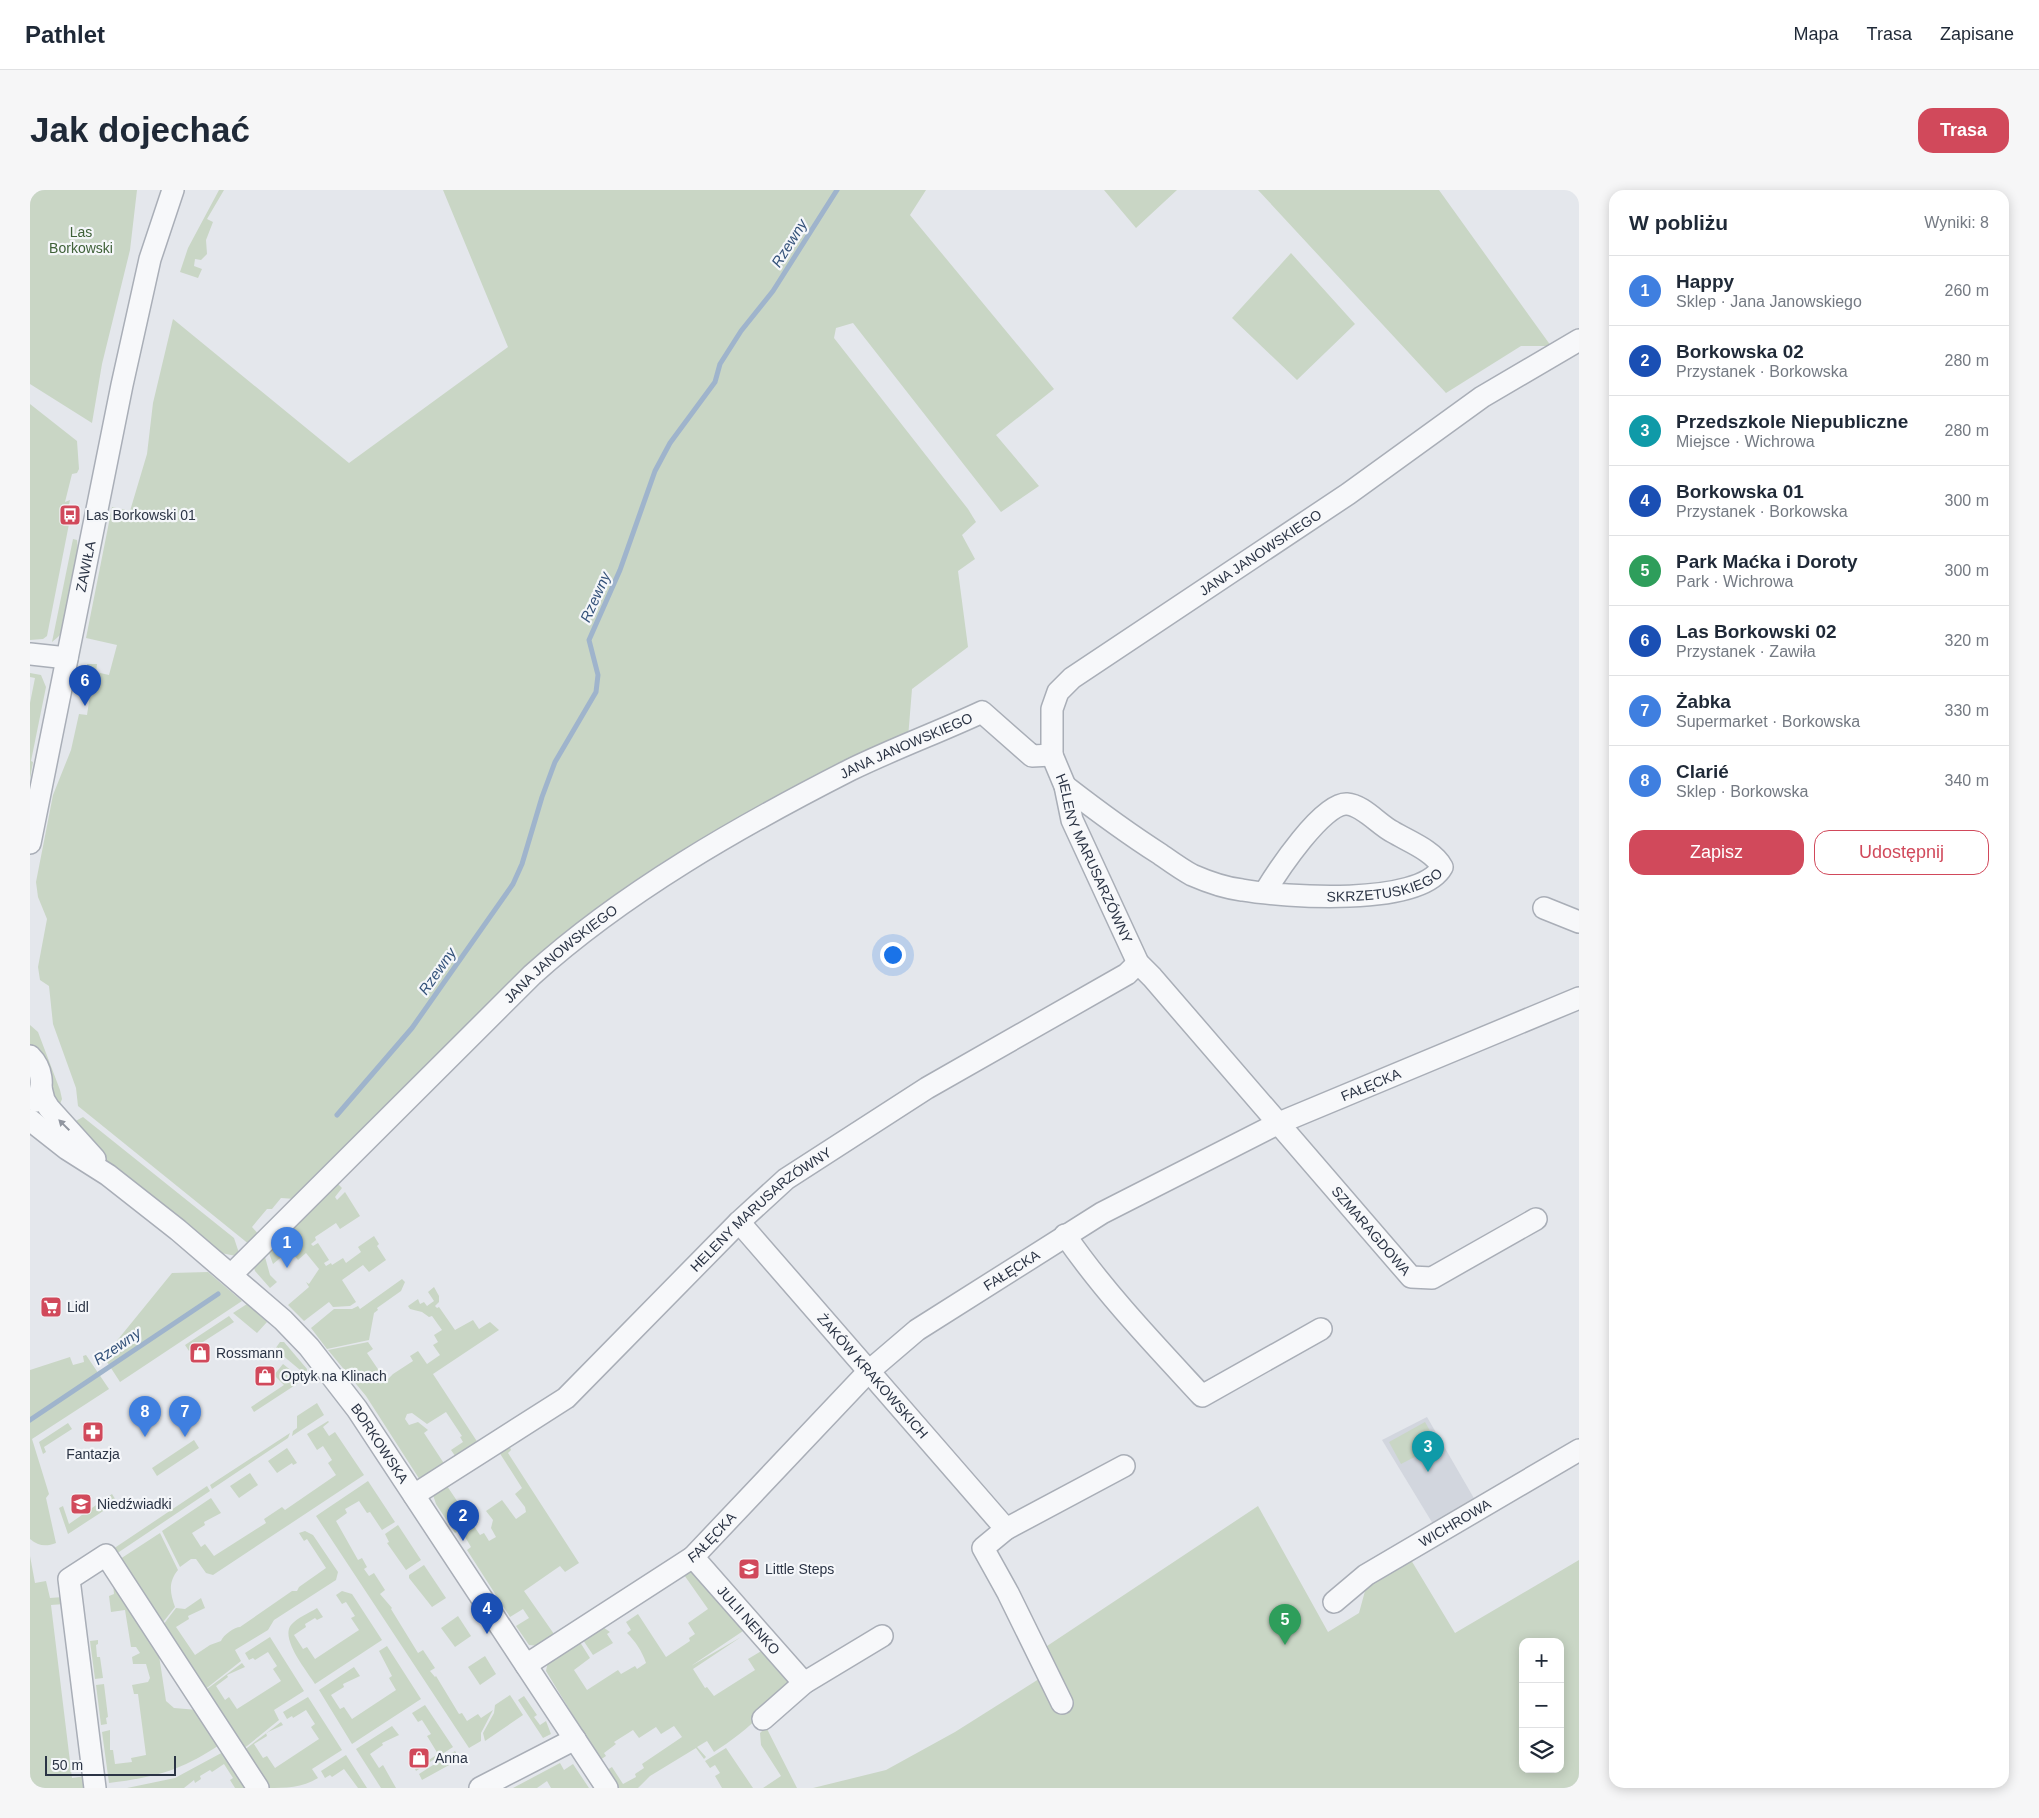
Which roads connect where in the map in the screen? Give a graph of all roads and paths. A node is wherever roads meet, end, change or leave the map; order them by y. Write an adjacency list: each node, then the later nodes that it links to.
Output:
1 (158, 190): 3 (street, ZAWIŁA)
2 (173, 190): 3 (street, ZAWIŁA)
3 (150, 259): 6 (street, ZAWIŁA)
4 (1579, 340): 7 (street, JANA JANOWSKIEGO)
5 (30, 654): 6 (street)
6 (67, 658): 9 (street, ZAWIŁA)
7 (1052, 755): 8 (street, HELENY MARUSARZÓWNY); 24 (street, JANA JANOWSKIEGO)
8 (1065, 786): 10 (street, SKRZETUSKIEGO); 13 (street, HELENY MARUSARZÓWNY)
9 (30, 843)
10 (1265, 892): 10 (street, SKRZETUSKIEGO)
11 (1544, 908): 12 (street)
12 (1579, 922)
13 (1138, 964): 19 (street, HELENY MARUSARZÓWNY); 22 (street, HELENY MARUSARZÓWNY)
14 (1579, 998): 19 (street, FAŁĘCKA)
15 (30, 1056): 16 (street)
16 (41, 1088): 17 (street); 20 (street, BORKOWSKA, one-way to 16)
17 (30, 1109)
18 (30, 1120): 20 (street, BORKOWSKA)
19 (1278, 1123): 21 (street, SZMARAGDOWA); 23 (street, FAŁĘCKA)
20 (108, 1175): 24 (street, BORKOWSKA)
21 (1536, 1219)
22 (738, 1222): 26 (street, ŻAKÓW KRAKOWSKICH); 29 (street, HELENY MARUSARZÓWNY)
23 (1065, 1235): 25 (street); 26 (street, FAŁĘCKA)
24 (232, 1274): 29 (street, BORKOWSKA)
25 (1321, 1329)
26 (869, 1371): 30 (street, ŻAKÓW KRAKOWSKICH); 31 (street, FAŁĘCKA)
27 (1579, 1450): 32 (street, WICHROWA)
28 (1124, 1466): 30 (street)
29 (414, 1495): 34 (street, BORKOWSKA)
30 (1006, 1529): 36 (street)
31 (693, 1557): 34 (street, FAŁĘCKA); 35 (street, JULII NENKO)
32 (1334, 1602)
33 (882, 1636): 35 (street)
34 (526, 1664): 38 (street, BORKOWSKA)
35 (804, 1683): 37 (street)
36 (1062, 1703)
37 (763, 1720)
38 (576, 1739): 41 (street); 42 (street, BORKOWSKA)
39 (95, 1788): 40 (street)
40 (258, 1788)
41 (480, 1788)
42 (607, 1788)

